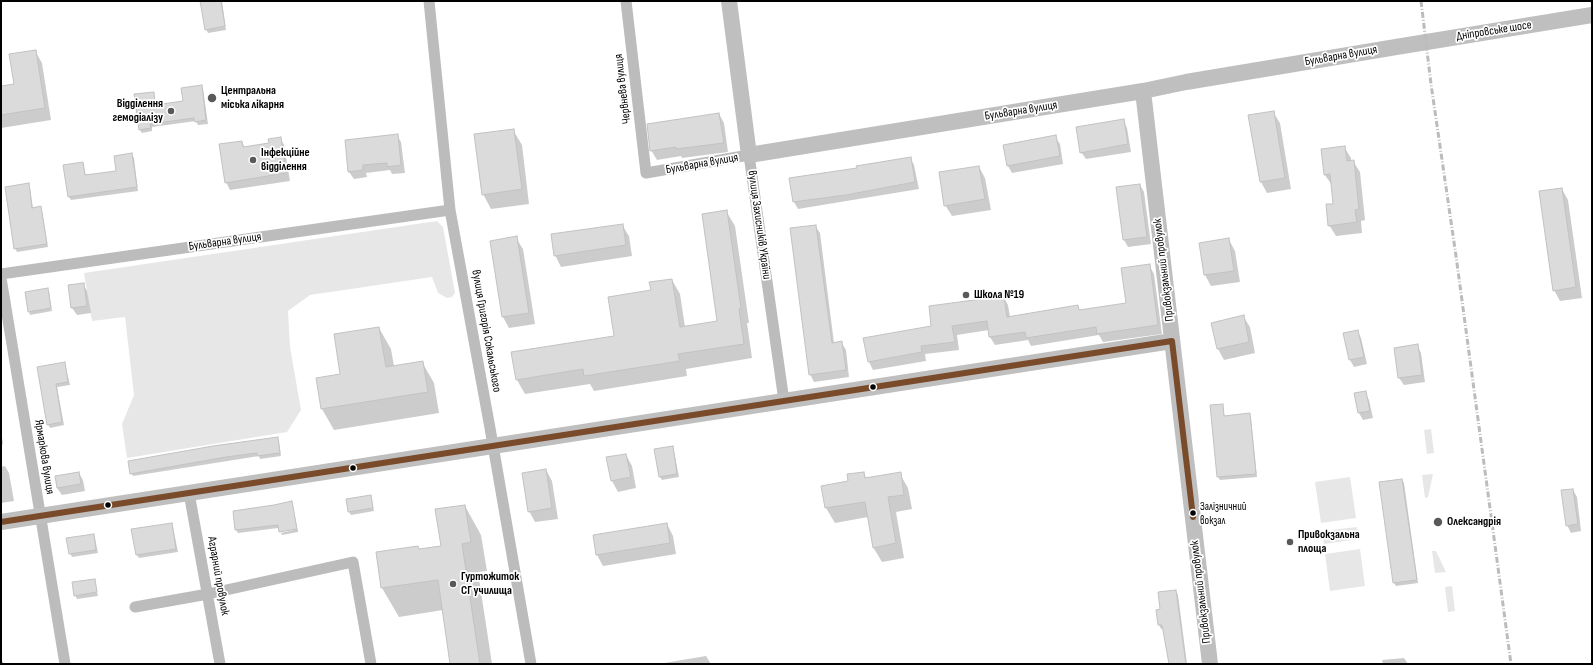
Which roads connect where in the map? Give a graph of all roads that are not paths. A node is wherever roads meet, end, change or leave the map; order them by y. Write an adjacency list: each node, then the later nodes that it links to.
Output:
1 (429, 1): 9 (street, вулиця Григорія Сокальського)
2 (626, 1): 8 (street, Червнева вулиця)
3 (728, 1): 7 (street, вулиця Захисників України)
4 (1592, 15): 5 (street, Дніпровське шосе)
5 (1396, 47): 6 (street, Бульварна вулиця)
6 (1143, 91): 7 (street, Бульварна вулиця); 12 (street, Привокзальний провулок)
7 (749, 155): 8 (street, Бульварна вулиця); 13 (street, вулиця Захисників України)
8 (646, 173)
9 (450, 210): 10 (street, Бульварна вулиця); 14 (street, вулиця Григорія Сокальського)
10 (1, 274)
11 (1, 278): 16 (street, Ярмаркова вулиця)
12 (1172, 341): 13 (street); 24 (street, Привокзальний провулок)
13 (784, 401): 14 (street)
14 (493, 446): 15 (street); 23 (street, вулиця Григорія Сокальського)
15 (189, 493): 16 (street); 18 (street, Аграрний провулок)
16 (41, 516): 17 (street); 20 (street, Ярмаркова вулиця)
17 (1, 522)
18 (208, 594): 19 (street); 21 (street, Аграрний провулок); 22 (street)
19 (135, 607)
20 (65, 664)
21 (220, 664)
22 (370, 664)
23 (531, 664)
24 (1210, 664)

